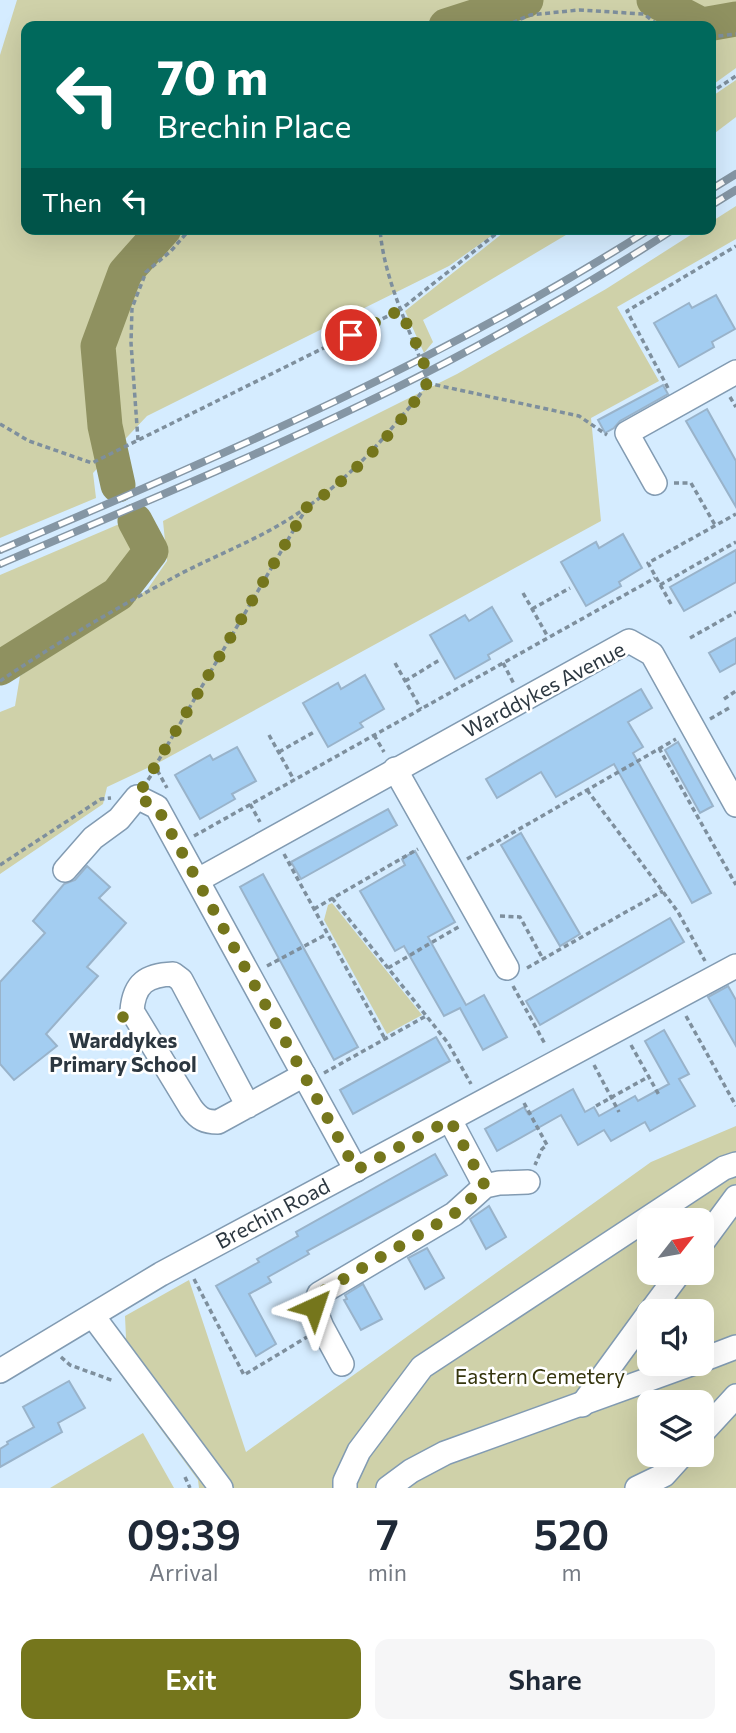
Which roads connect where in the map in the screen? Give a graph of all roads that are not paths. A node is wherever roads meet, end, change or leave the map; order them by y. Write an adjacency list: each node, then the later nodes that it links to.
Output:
1 (736, 372): 2 (street)
2 (655, 483)
3 (395, 769): 4 (street, Warddykes Avenue); 6 (street, Warddykes Avenue); 8 (street)
4 (736, 805)
5 (65, 870): 6 (street)
6 (198, 880): 9 (street)
7 (736, 966): 11 (street, Brechin Road)
8 (510, 977)
9 (306, 1079): 10 (street); 13 (street)
10 (248, 1105): 10 (street)
11 (450, 1120): 13 (street, Brechin Road); 15 (street)
12 (736, 1164): 30 (street)
13 (356, 1170): 18 (street, Brechin Road)
14 (528, 1182): 15 (street)
15 (485, 1186): 22 (street)
16 (736, 1197): 17 (street)
17 (714, 1227)
18 (93, 1316): 23 (street, Brechin Road); 29 (street)
19 (637, 1330): 26 (street)
20 (736, 1348): 21 (street)
21 (714, 1356)
22 (342, 1364)
23 (0, 1371)
24 (659, 1376): 26 (street)
25 (736, 1396): 27 (street)
26 (582, 1405): 31 (street)
27 (714, 1420)
28 (665, 1481): 32 (street)
29 (221, 1488)
30 (345, 1488)
31 (390, 1488)
32 (636, 1488)

